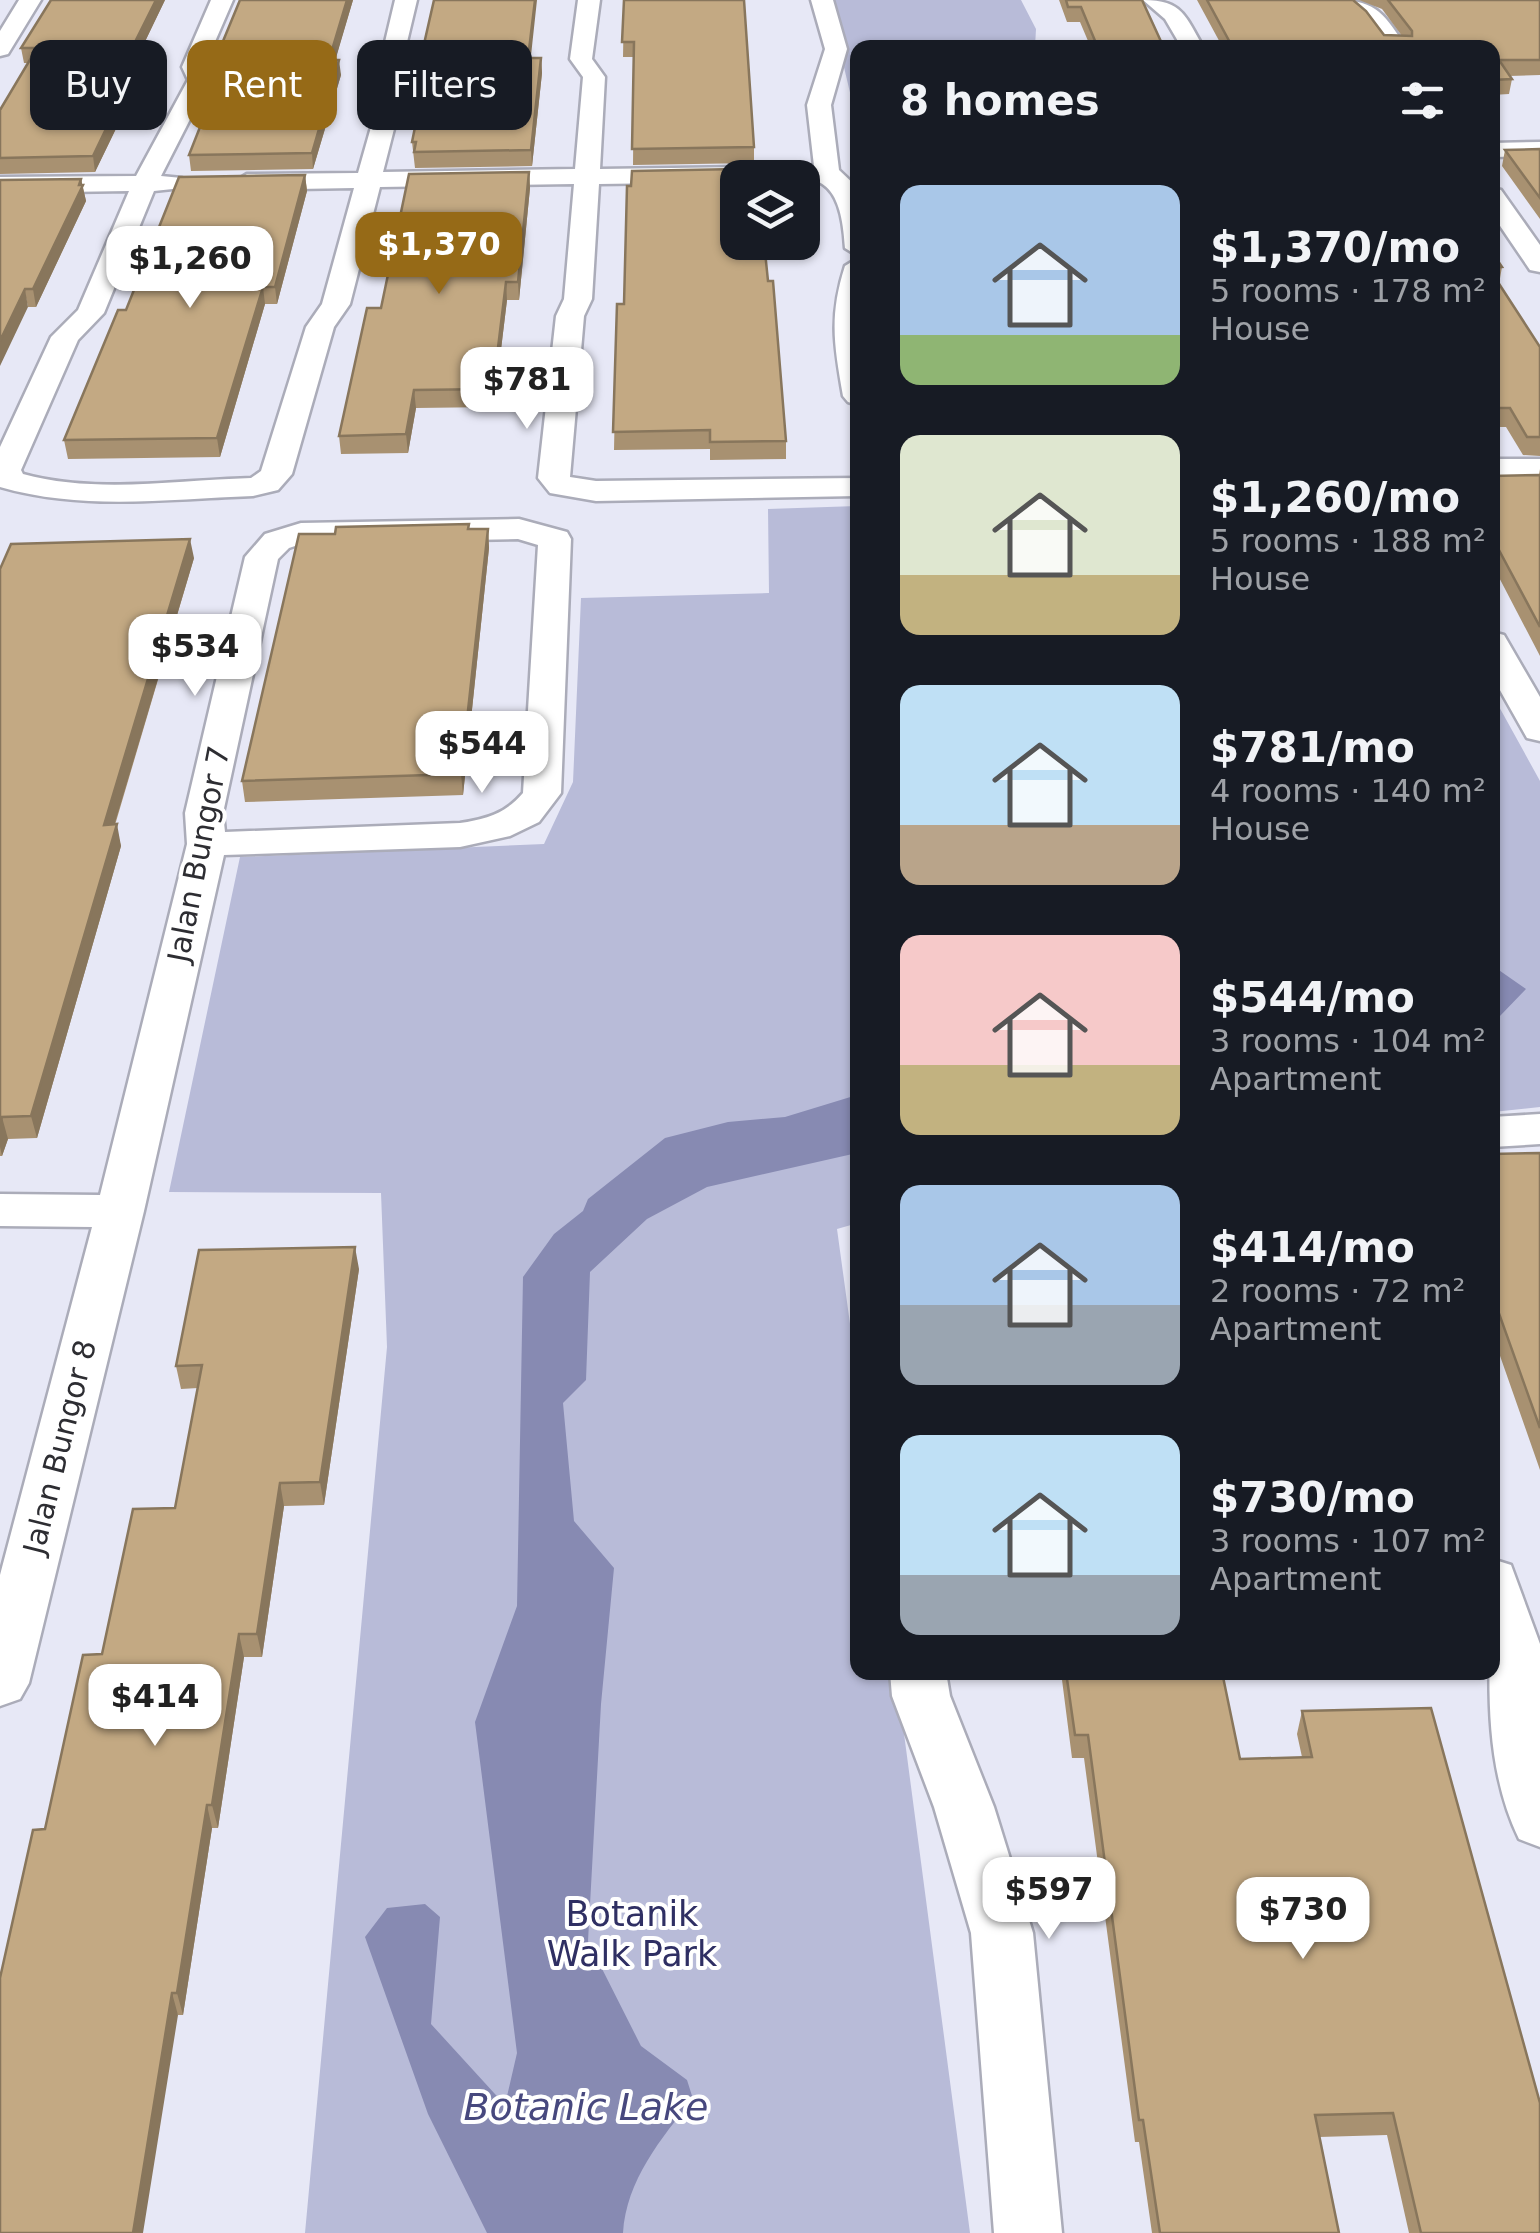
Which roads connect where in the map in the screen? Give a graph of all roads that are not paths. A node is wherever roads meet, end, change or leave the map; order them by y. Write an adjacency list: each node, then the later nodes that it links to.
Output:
1 (30, 0): 10 (street)
2 (222, 0): 16 (street)
3 (406, 0): 15 (street)
4 (589, 0): 14 (street)
5 (822, 0): 13 (street)
6 (1154, 0): 8 (street)
7 (1348, 0): 9 (street)
8 (1188, 40)
9 (1390, 40)
10 (0, 49)
11 (1540, 149): 12 (street)
12 (1500, 150)
13 (827, 173): 14 (street); 18 (street)
14 (588, 176): 15 (street); 26 (street)
15 (370, 181): 16 (street); 25 (street)
16 (145, 183): 17 (street); 25 (street)
17 (0, 184)
18 (850, 195)
19 (1500, 206): 20 (street)
20 (1540, 264)
21 (850, 294): 22 (street)
22 (850, 356)
23 (1500, 468): 24 (street)
24 (1540, 468)
25 (5, 480)
26 (850, 487)
27 (1500, 657): 28 (street)
28 (1540, 730)
29 (208, 844): 29 (street, Jalan Bungor 7); 33 (street, Jalan Bungor 7)
30 (1540, 1129): 31 (street)
31 (1500, 1132)
32 (0, 1210): 33 (street)
33 (120, 1211): 36 (street, Jalan Bungor 8)
34 (1500, 1606): 37 (street)
35 (919, 1680): 38 (street)
36 (0, 1683)
37 (1540, 1821)
38 (1028, 2233)

